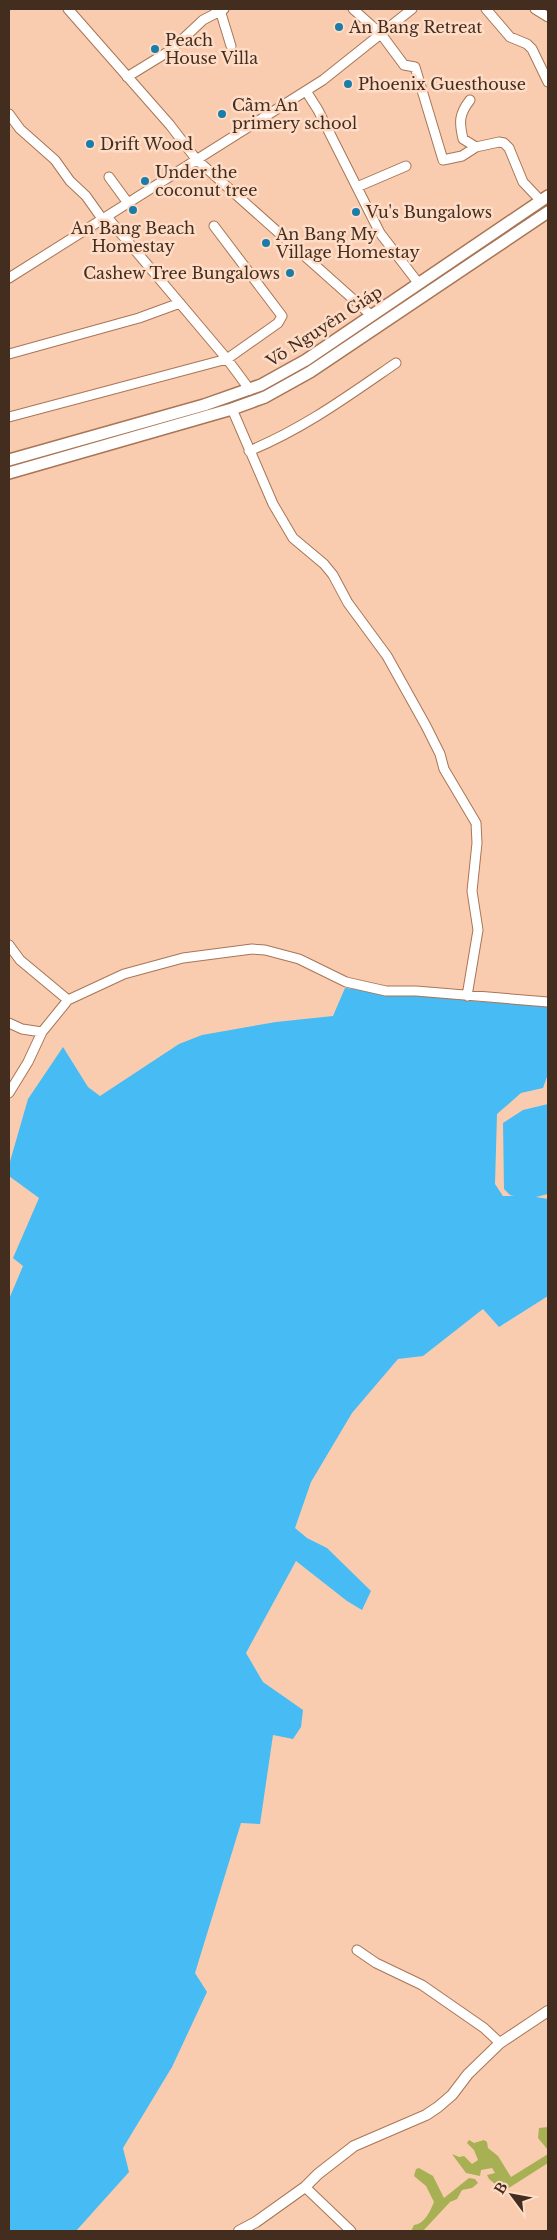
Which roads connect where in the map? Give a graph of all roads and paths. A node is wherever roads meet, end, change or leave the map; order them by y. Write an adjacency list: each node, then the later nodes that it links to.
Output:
1 (68, 9): 10 (street)
2 (353, 9): 8 (street)
3 (412, 9): 8 (street)
4 (486, 9): 11 (street)
5 (535, 9): 7 (street)
6 (222, 10): 9 (street); 10 (street)
7 (548, 17)
8 (381, 34): 12 (street); 15 (street)
9 (231, 46)
10 (126, 77): 16 (street)
11 (548, 82)
12 (306, 91): 16 (street); 19 (street)
13 (470, 100): 15 (street)
14 (9, 114): 23 (street)
15 (476, 147): 20 (street)
16 (196, 159): 21 (street); 28 (street)
17 (406, 166): 19 (street)
18 (109, 177): 21 (street)
19 (358, 187): 26 (street)
20 (545, 199): 26 (main road, Võ Nguyên Giáp)
21 (128, 203): 23 (street)
22 (548, 212): 33 (main road, Võ Nguyên Giáp)
23 (105, 218): 25 (street); 27 (street)
24 (214, 226): 30 (street)
25 (9, 278)
26 (419, 284): 28 (main road, Võ Nguyên Giáp)
27 (180, 304): 29 (street); 30 (street)
28 (372, 316): 32 (main road, Võ Nguyên Giáp)
29 (9, 354)
30 (227, 358): 32 (street); 35 (street)
31 (396, 363): 36 (street)
32 (250, 390): 33 (main road); 37 (main road, Võ Nguyên Giáp)
33 (254, 401): 34 (main road, Võ Nguyên Giáp)
34 (232, 409): 36 (street); 38 (main road, Võ Nguyên Giáp)
35 (9, 417)
36 (249, 451): 40 (street)
37 (9, 460)
38 (9, 473)
39 (9, 945): 41 (street)
40 (467, 996): 41 (street); 42 (street)
41 (68, 1000): 44 (street)
42 (548, 1002)
43 (9, 1023): 44 (street)
44 (42, 1032): 45 (street)
45 (9, 1093)
46 (357, 1950): 48 (street)
47 (548, 2010): 48 (street)
48 (500, 2043): 49 (street)
49 (305, 2187): 50 (street); 51 (street)
50 (239, 2231)
51 (351, 2231)

